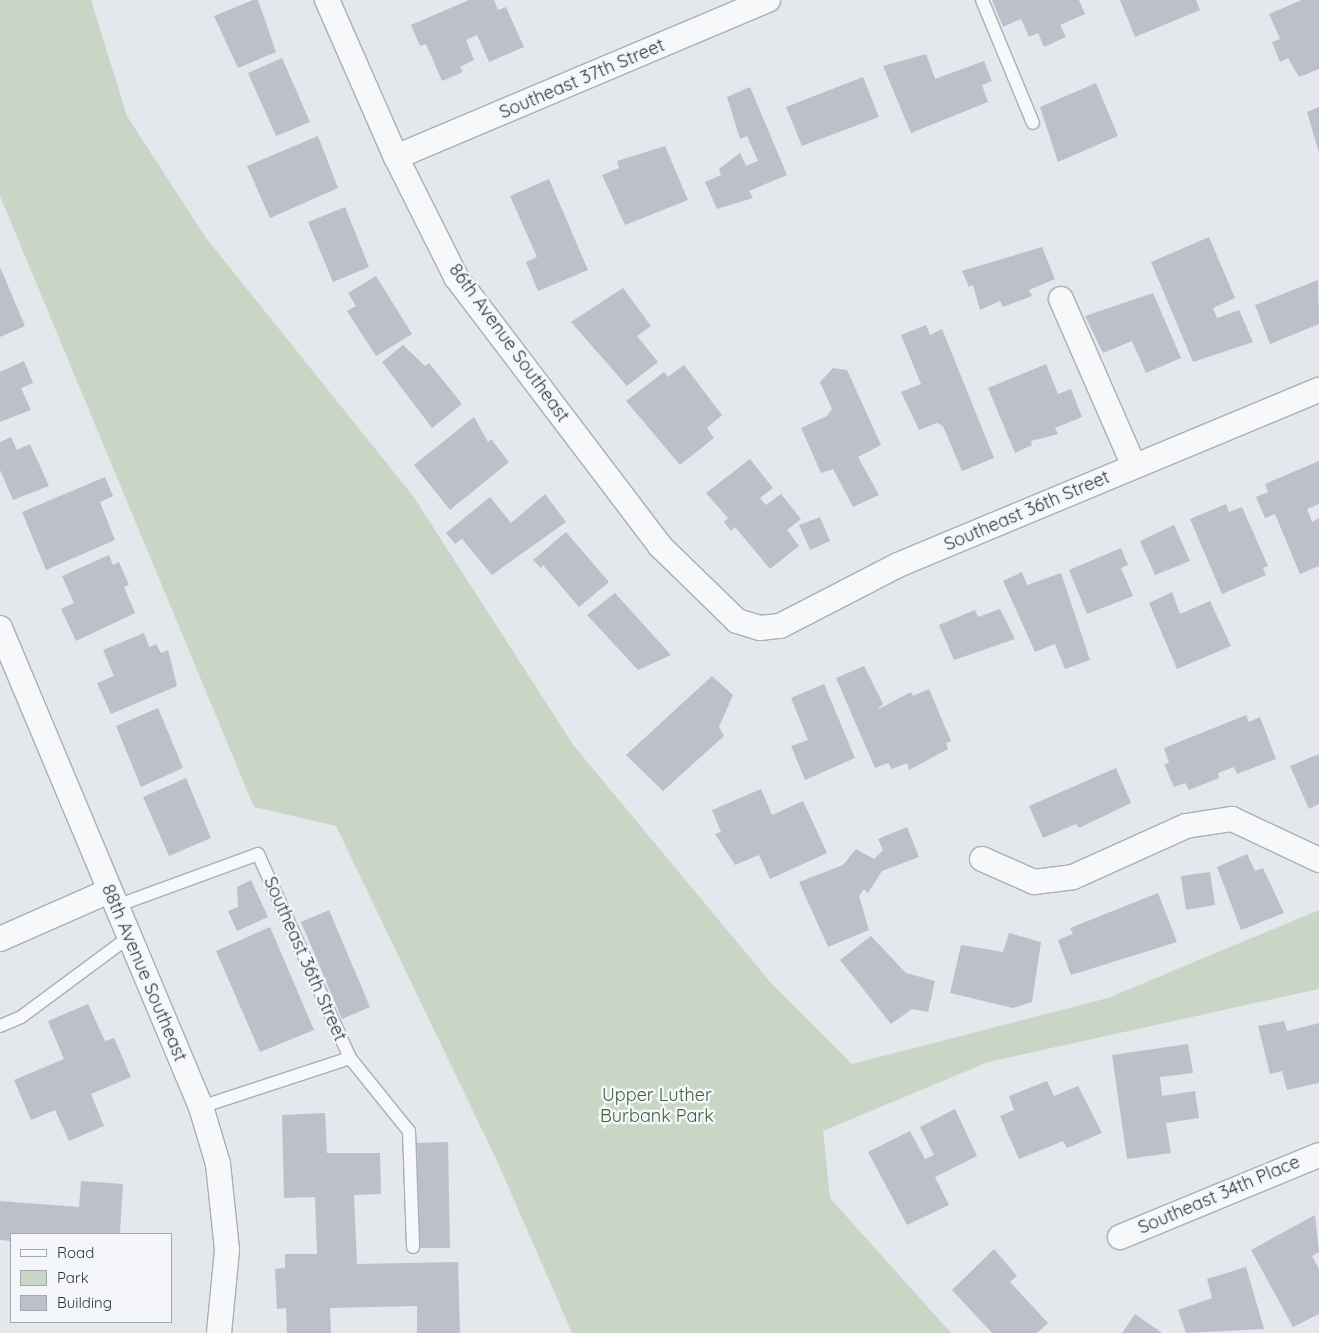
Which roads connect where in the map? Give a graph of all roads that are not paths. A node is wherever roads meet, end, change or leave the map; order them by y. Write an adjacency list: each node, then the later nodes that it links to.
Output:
1 (327, 0): 5 (street, 86th Avenue Southeast)
2 (768, 0): 5 (street, Southeast 37th Street)
3 (982, 0): 4 (lane)
4 (1034, 123)
5 (396, 157): 9 (street, 86th Avenue Southeast)
6 (1061, 299): 8 (street)
7 (1319, 390): 8 (street, Southeast 36th Street)
8 (1134, 466): 9 (street, Southeast 36th Street)
9 (737, 621)
10 (0, 628): 13 (street, 88th Avenue Southeast)
11 (982, 859): 12 (street)
12 (1319, 860)
13 (112, 898): 14 (street, 88th Avenue Southeast); 15 (street, Southeast 36th Street); 17 (lane, Southeast 36th Street)
14 (129, 937): 16 (lane); 18 (street, 88th Avenue Southeast)
15 (0, 939)
16 (0, 1026)
17 (350, 1058): 18 (lane, Southeast 36th Street); 21 (lane)
18 (201, 1108): 22 (street, 88th Avenue Southeast)
19 (1319, 1155): 20 (street, Southeast 34th Place)
20 (1120, 1237)
21 (412, 1247)
22 (219, 1333)

